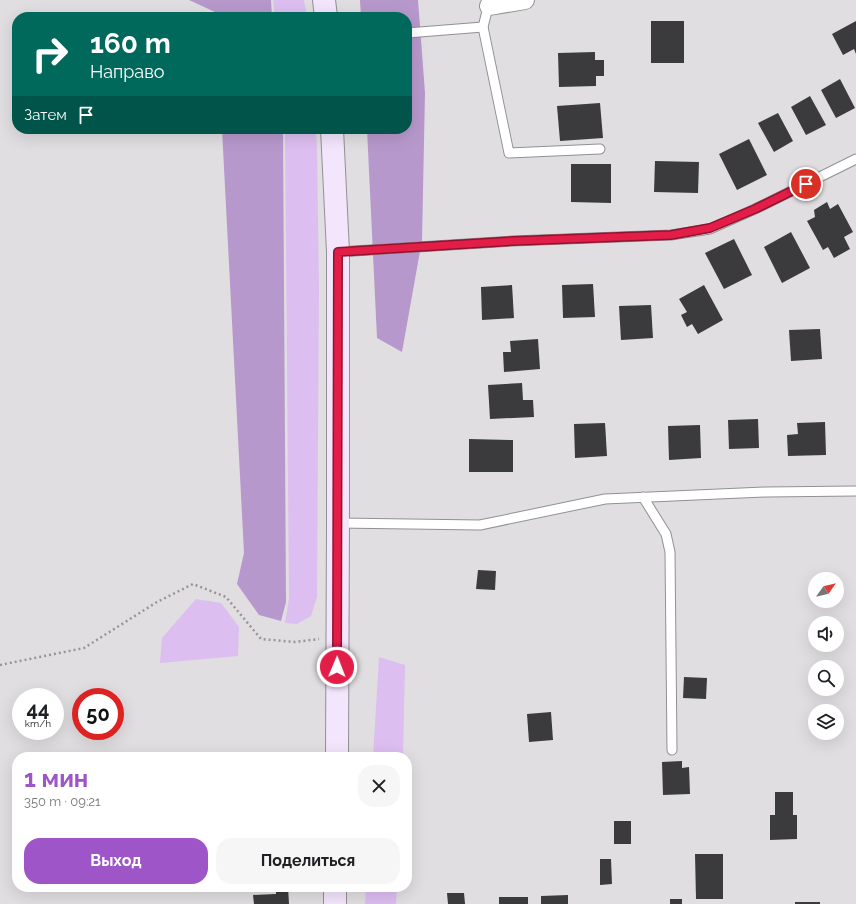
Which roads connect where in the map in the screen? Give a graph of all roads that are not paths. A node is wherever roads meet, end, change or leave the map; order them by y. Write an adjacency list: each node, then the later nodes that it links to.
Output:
1 (324, 0): 4 (main road)
2 (525, 0): 3 (street)
3 (489, 3): 5 (lane)
4 (325, 12)
5 (483, 27): 6 (lane); 8 (lane)
6 (412, 32)
7 (332, 134): 10 (main road)
8 (600, 149)
9 (856, 159): 10 (lane)
10 (338, 252): 13 (main road)
11 (856, 491): 12 (lane)
12 (643, 497): 13 (lane); 14 (lane)
13 (338, 523): 15 (main road)
14 (672, 750)
15 (336, 752)
16 (335, 892): 17 (main road)
17 (335, 904)

